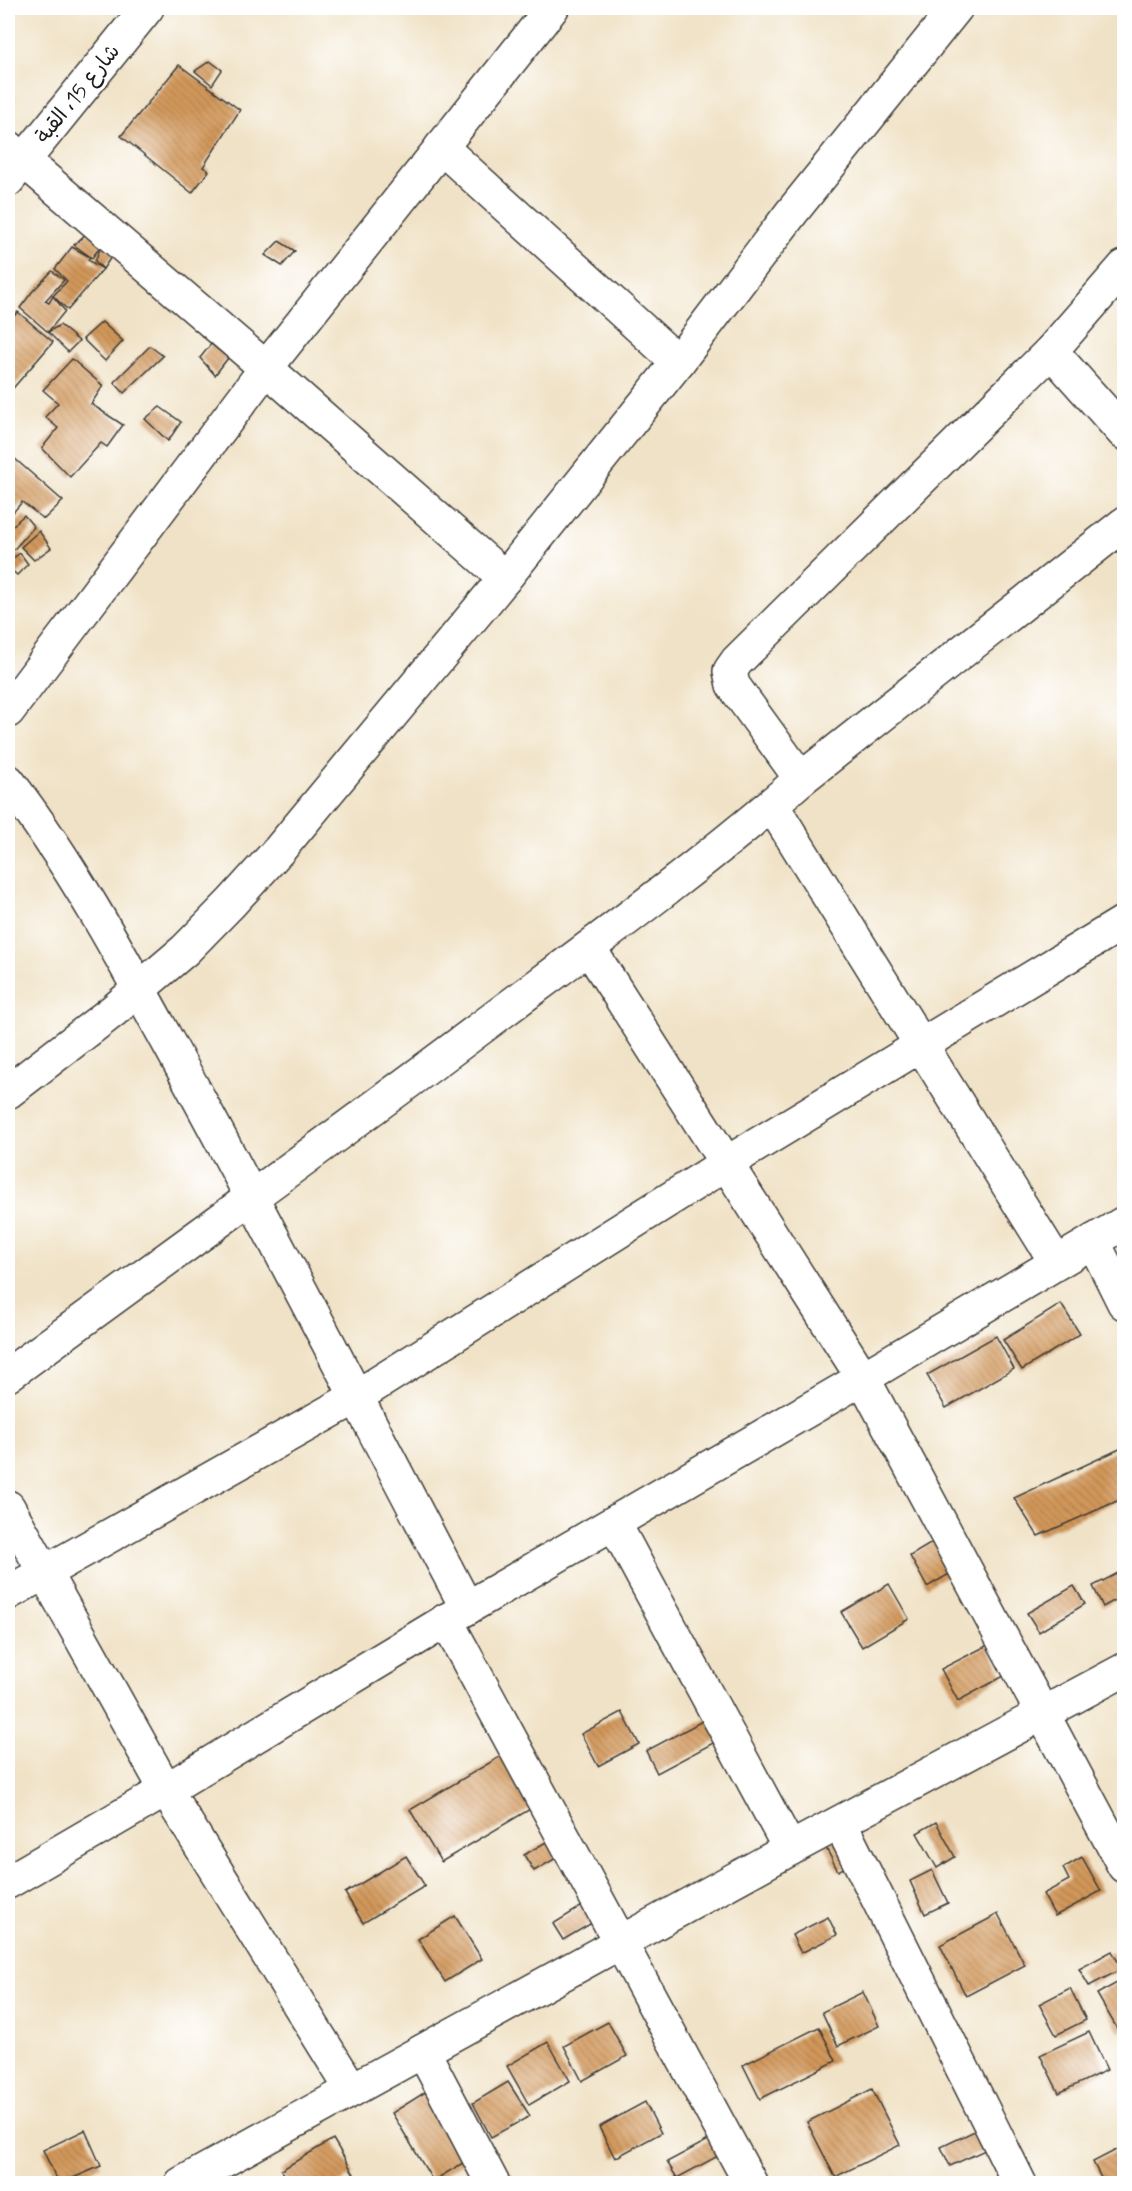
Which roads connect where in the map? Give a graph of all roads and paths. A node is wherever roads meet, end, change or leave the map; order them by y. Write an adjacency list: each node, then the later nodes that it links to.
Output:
1 (147, 8): 5 (street, شارع 15، القبة)
2 (552, 8): 4 (street)
3 (956, 8): 8 (street)
4 (441, 147): 8 (street); 9 (street)
5 (13, 162): 9 (street)
6 (1125, 267): 7 (street)
7 (1051, 351): 10 (street); 14 (street)
8 (678, 362): 12 (street)
9 (266, 368): 12 (street); 13 (street)
10 (1125, 433)
11 (1125, 524): 14 (street)
12 (505, 578): 19 (street)
13 (8, 711)
14 (801, 779): 16 (street)
15 (8, 782): 19 (street)
16 (772, 805): 18 (street); 20 (street)
17 (1125, 922): 20 (street)
18 (589, 948): 22 (street); 23 (street)
19 (138, 988): 21 (street); 23 (street)
20 (920, 1044): 22 (street); 26 (street)
21 (8, 1092)
22 (727, 1163): 29 (street); 30 (street)
23 (252, 1196): 28 (street); 30 (street)
24 (1125, 1222): 25 (street)
25 (1093, 1241): 26 (street); 27 (street)
26 (1056, 1262): 29 (street)
27 (1125, 1303)
28 (8, 1375)
29 (863, 1378): 32 (street); 37 (street)
30 (356, 1397): 33 (street); 35 (street)
31 (8, 1507): 33 (street)
32 (614, 1522): 35 (street); 40 (street)
33 (45, 1573): 34 (street); 38 (street)
34 (8, 1593)
35 (456, 1614): 38 (street); 43 (street)
36 (1125, 1670): 37 (street)
37 (1043, 1714): 39 (street); 41 (street)
38 (166, 1790): 42 (street); 45 (street)
39 (840, 1823): 40 (street); 49 (street)
40 (790, 1849): 43 (street)
41 (1125, 1866)
42 (8, 1882)
43 (621, 1941): 44 (street); 48 (street)
44 (423, 2051): 45 (street); 47 (street)
45 (352, 2090): 46 (street)
46 (191, 2181)
47 (493, 2184)
48 (751, 2184)
49 (1020, 2184)

